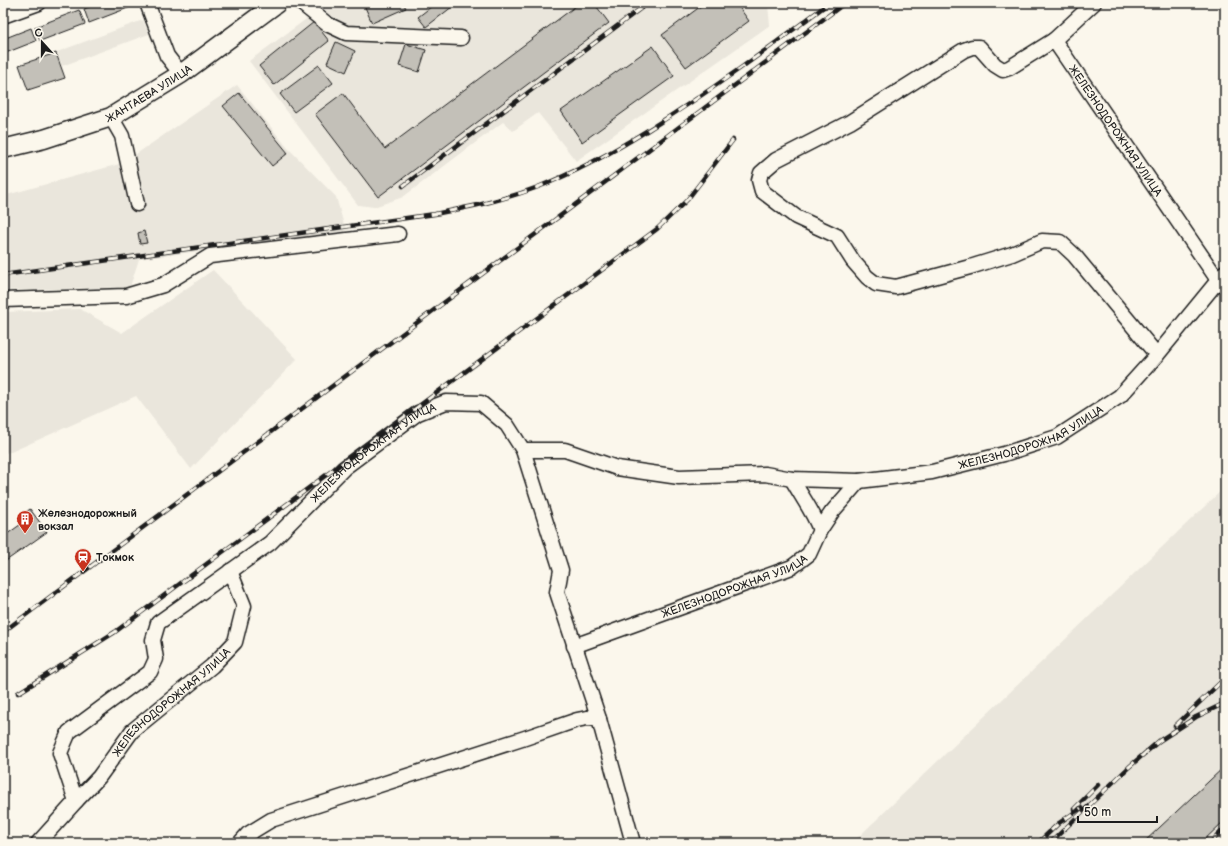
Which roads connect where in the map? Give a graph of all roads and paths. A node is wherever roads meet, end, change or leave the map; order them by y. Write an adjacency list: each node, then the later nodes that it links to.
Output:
1 (39, 3): 6 (street)
2 (147, 3): 9 (street)
3 (277, 3): 9 (main road, ЖАНТАЕВА УЛИЦА)
4 (302, 3): 7 (street)
5 (1094, 3): 8 (street)
6 (3, 16)
7 (462, 38)
8 (1054, 40): 14 (street, ЖЕЛЕЗНОДОРОЖНАЯ УЛИЦА); 16 (street)
9 (181, 74): 10 (main road, ЖАНТАЕВА УЛИЦА)
10 (112, 117): 11 (main road, ЖАНТАЕВА УЛИЦА); 12 (street)
11 (3, 149)
12 (137, 204)
13 (398, 234): 15 (street)
14 (1221, 276): 16 (street, ЖЕЛЕЗНОДОРОЖНАЯ УЛИЦА)
15 (3, 300)
16 (1157, 355): 19 (street, ЖЕЛЕЗНОДОРОЖНАЯ УЛИЦА)
17 (524, 450): 18 (street, ЖЕЛЕЗНОДОРОЖНАЯ УЛИЦА); 21 (street, ЖЕЛЕЗНОДОРОЖНАЯ УЛИЦА); 22 (street, ЖЕЛЕЗНОДОРОЖНАЯ УЛИЦА)
18 (792, 479): 19 (street, ЖЕЛЕЗНОДОРОЖНАЯ УЛИЦА); 20 (street)
19 (858, 481): 20 (street, ЖЕЛЕЗНОДОРОЖНАЯ УЛИЦА)
20 (820, 530): 22 (street, ЖЕЛЕЗНОДОРОЖНАЯ УЛИЦА)
21 (230, 571): 24 (street, ЖЕЛЕЗНОДОРОЖНАЯ УЛИЦА); 24 (street, ЖЕЛЕЗНОДОРОЖНАЯ УЛИЦА)
22 (574, 646): 23 (street, ЖЕЛЕЗНОДОРОЖНАЯ УЛИЦА)
23 (599, 719): 26 (street); 27 (street, ЖЕЛЕЗНОДОРОЖНАЯ УЛИЦА)
24 (76, 801): 25 (street, ЖЕЛЕЗНОДОРОЖНАЯ УЛИЦА)
25 (38, 843)
26 (240, 843)
27 (633, 843)

